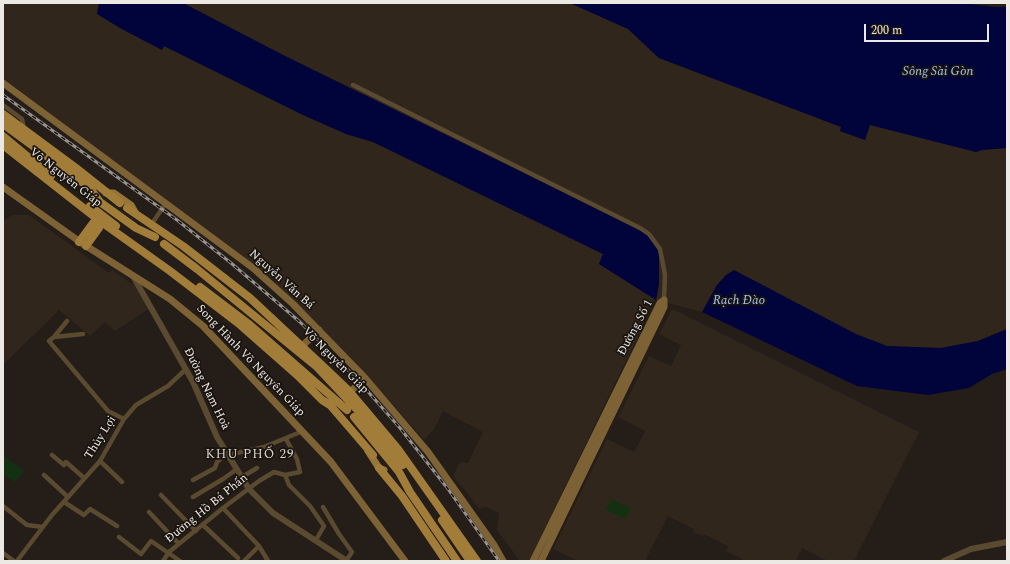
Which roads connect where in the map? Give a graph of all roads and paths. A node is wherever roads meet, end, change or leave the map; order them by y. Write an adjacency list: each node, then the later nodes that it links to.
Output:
1 (3, 83): 16 (main road, Nguyễn Văn Bá)
2 (353, 85): 29 (street)
3 (3, 105): 6 (street)
4 (3, 114): 6 (highway, Võ Nguyên Giáp)
5 (3, 124): 12 (highway, Võ Nguyên Giáp)
6 (24, 129): 9 (highway, Võ Nguyên Giáp)
7 (3, 136): 10 (highway, Võ Nguyên Giáp)
8 (3, 145): 10 (highway, Võ Nguyên Giáp)
9 (76, 168): 12 (highway); 14 (highway, Võ Nguyên Giáp)
10 (42, 172): 11 (highway, Võ Nguyên Giáp)
11 (58, 184): 18 (highway, Võ Nguyên Giáp); 20 (highway, Võ Nguyên Giáp)
12 (87, 185): 14 (highway); 23 (highway, Võ Nguyên Giáp)
13 (3, 187): 24 (main road, Song Hành Võ Nguyên Giáp)
14 (105, 193): 15 (highway, Võ Nguyên Giáp); 19 (main road, Võ Nguyên Giáp)
15 (120, 203)
16 (166, 203): 22 (street); 31 (main road, Nguyễn Văn Bá)
17 (127, 208): 19 (highway, Võ Nguyên Giáp)
18 (96, 210): 20 (highway); 21 (highway, Võ Nguyên Giáp)
19 (137, 216): 22 (highway, Võ Nguyên Giáp)
20 (100, 221): 21 (highway); 24 (highway); 41 (highway, Võ Nguyên Giáp)
21 (112, 223): 40 (highway, Võ Nguyên Giáp)
22 (151, 225): 26 (highway, Võ Nguyên Giáp)
23 (154, 237)
24 (83, 244): 28 (main road, Song Hành Võ Nguyên Giáp)
25 (164, 244): 27 (highway, Võ Nguyên Giáp)
26 (183, 246): 27 (highway); 34 (highway, Võ Nguyên Giáp)
27 (197, 269): 34 (highway, Võ Nguyên Giáp)
28 (133, 275): 36 (street, Đường Nam Hoà); 45 (main road, Song Hành Võ Nguyên Giáp)
29 (664, 300): 98 (main road, Đường Số 1); 99 (main road, Đường Số 1)
30 (67, 321): 33 (street)
31 (318, 330): 34 (main road); 38 (main road, Nguyễn Văn Bá)
32 (83, 334): 33 (street)
33 (54, 337): 44 (street)
34 (300, 348): 35 (highway, Võ Nguyên Giáp); 37 (highway, Võ Nguyên Giáp)
35 (317, 367): 37 (highway); 94 (highway, Võ Nguyên Giáp)
36 (185, 370): 44 (street, Thủy Lợi); 48 (street, Đường Nam Hoà)
37 (327, 370): 39 (highway, Võ Nguyên Giáp)
38 (365, 378): 39 (main road); 79 (main road, Nguyễn Văn Bá)
39 (350, 392): 95 (highway, Võ Nguyên Giáp)
40 (327, 394): 41 (highway); 42 (highway, Võ Nguyên Giáp)
41 (330, 405): 47 (highway, Võ Nguyên Giáp)
42 (347, 410)
43 (354, 417): 62 (highway)
44 (124, 419): 51 (street, Thủy Lợi)
45 (303, 431): 46 (street); 91 (main road, Song Hành Võ Nguyên Giáp)
46 (286, 438): 48 (street); 56 (street, Đường Hồ Bá Phấn)
47 (367, 447): 50 (highway, Võ Nguyên Giáp); 52 (main road, Võ Nguyên Giáp)
48 (228, 454): 54 (street, Đường Nam Hoà); 59 (street)
49 (52, 455): 58 (street)
50 (373, 455)
51 (100, 461): 58 (street, Thủy Lợi); 60 (street)
52 (381, 467): 62 (highway); 92 (highway)
53 (257, 468): 57 (street)
54 (237, 469): 57 (street, Đường Nam Hoà); 65 (street)
55 (44, 475): 64 (street)
56 (285, 475): 61 (street, Đường Hồ Bá Phấn); 76 (street)
57 (242, 477): 61 (street, Đường Nam Hoà)
58 (84, 478): 64 (street, Thủy Lợi)
59 (193, 480)
60 (122, 482)
61 (249, 489): 69 (street, Đường Hồ Bá Phấn); 76 (street, Đường Nam Hoà)
62 (410, 492): 93 (highway)
63 (161, 495): 74 (street)
64 (68, 497): 66 (street, Thủy Lợi)
65 (193, 497)
66 (64, 502): 72 (street); 73 (street, Thủy Lợi)
67 (3, 506): 73 (street)
68 (323, 507): 90 (street)
69 (223, 508): 71 (street, Đường Hồ Bá Phấn); 80 (street)
70 (149, 512): 78 (street)
71 (203, 525): 74 (street, Đường Hồ Bá Phấn); 83 (street)
72 (117, 526)
73 (43, 527): 85 (street, Thủy Lợi)
74 (196, 531): 78 (street, Đường Hồ Bá Phấn)
75 (119, 537): 81 (street)
76 (316, 540): 90 (street, Đường Nam Hoà)
77 (1007, 542): 100 (street)
78 (179, 544): 81 (street, Đường Hồ Bá Phấn)
79 (494, 545): 96 (main road, Nguyễn Văn Bá); 97 (main road, Nguyễn Văn Bá)
80 (259, 546): 88 (street); 89 (street)
81 (169, 552): 86 (street, Đường Hồ Bá Phấn); 87 (street)
82 (3, 553): 84 (street)
83 (238, 558)
84 (14, 561)
85 (17, 561)
86 (163, 561)
87 (180, 561)
88 (244, 561)
89 (268, 561)
90 (346, 561)
91 (405, 561)
92 (446, 561)
93 (457, 561)
94 (470, 561)
95 (478, 561)
96 (503, 561)
97 (508, 561)
98 (533, 561)
99 (541, 561)
100 (946, 561)

